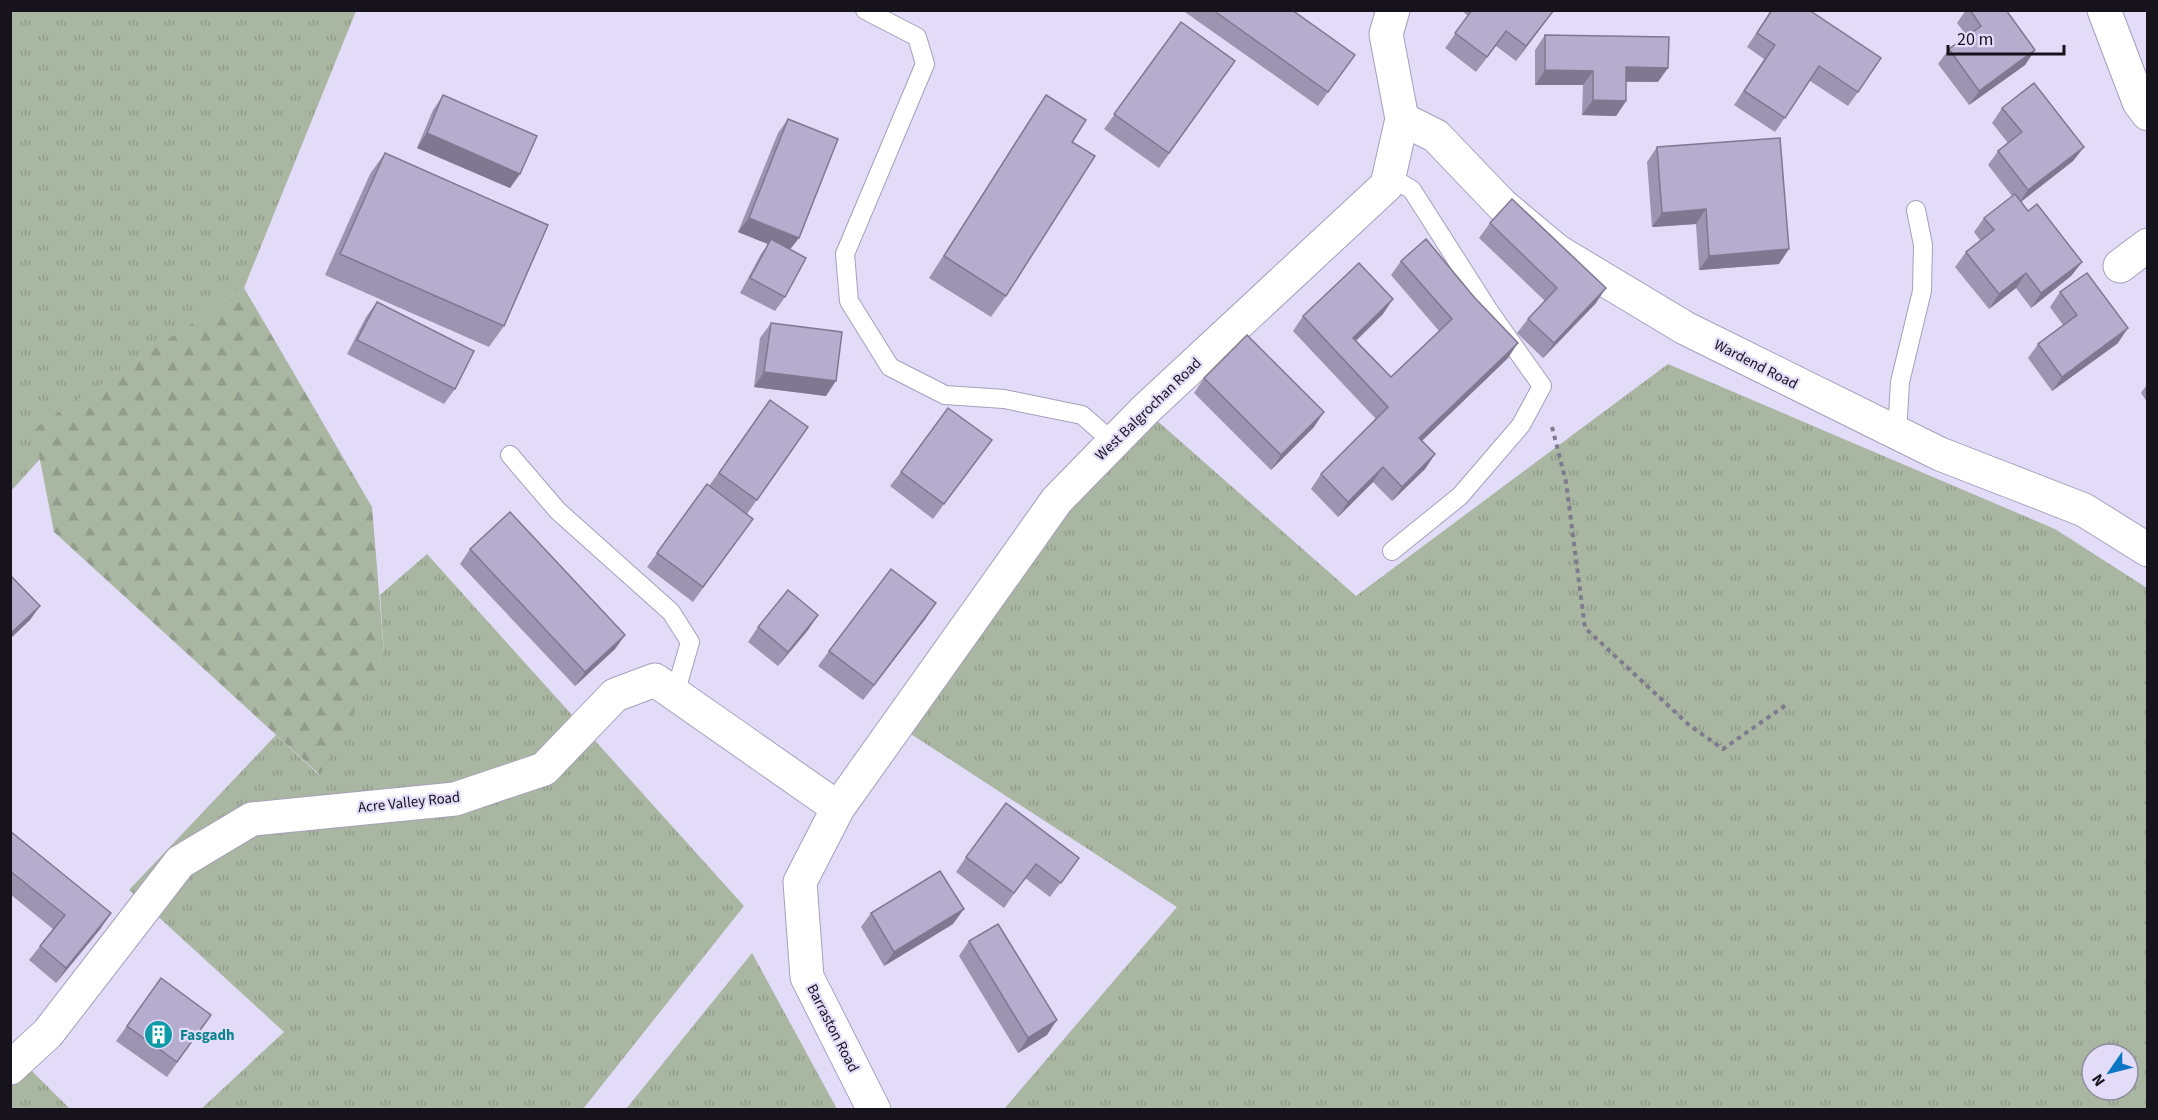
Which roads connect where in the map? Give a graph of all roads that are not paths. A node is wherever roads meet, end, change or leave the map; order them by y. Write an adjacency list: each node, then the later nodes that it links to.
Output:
1 (865, 10): 11 (lane)
2 (1393, 10): 5 (street, West Balgrochan Road)
3 (2103, 10): 4 (street)
4 (2148, 114)
5 (1402, 118): 6 (street, West Balgrochan Road); 10 (street, Wardend Road)
6 (1389, 176): 11 (street, West Balgrochan Road); 14 (lane)
7 (1916, 210): 10 (lane)
8 (2148, 245): 9 (street)
9 (2120, 266)
10 (1897, 434): 13 (street, Wardend Road)
11 (1113, 442): 16 (street, West Balgrochan Road)
12 (510, 455): 15 (lane)
13 (2148, 550)
14 (1392, 551)
15 (675, 694): 16 (street, Acre Valley Road); 17 (street, Acre Valley Road)
16 (838, 808): 18 (street, Barraston Road)
17 (10, 1068)
18 (874, 1110)

